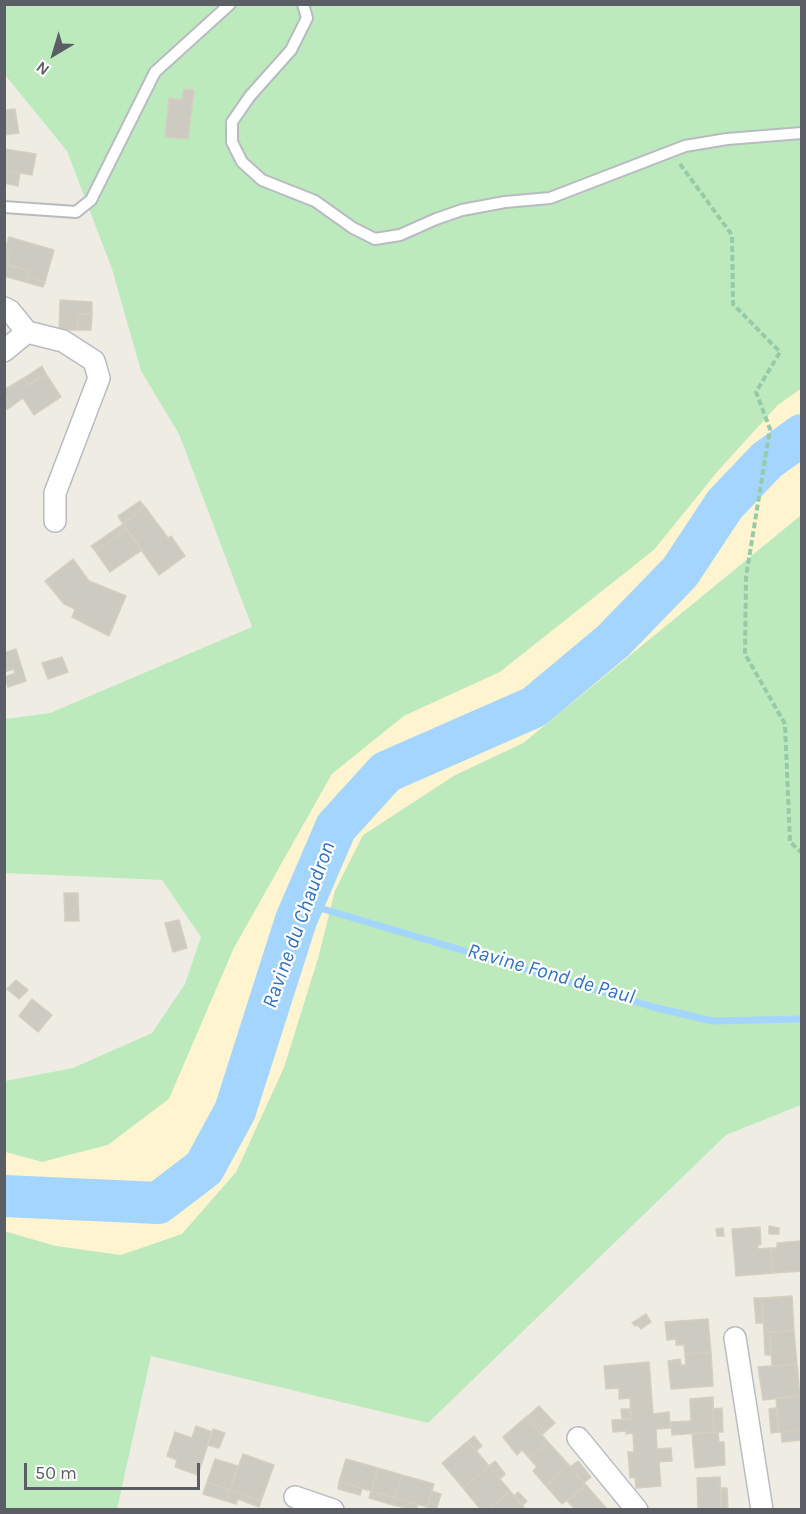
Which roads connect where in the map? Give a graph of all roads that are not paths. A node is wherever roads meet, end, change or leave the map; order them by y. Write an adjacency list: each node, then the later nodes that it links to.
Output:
1 (230, 4): 4 (lane)
2 (303, 4): 3 (lane)
3 (801, 133)
4 (4, 207)
5 (4, 308): 6 (street)
6 (27, 332): 7 (street); 8 (street)
7 (4, 351)
8 (55, 521)
9 (735, 1338): 14 (street)
10 (578, 1438): 13 (street)
11 (295, 1497): 12 (street)
12 (333, 1509)
13 (638, 1509)
14 (762, 1509)

